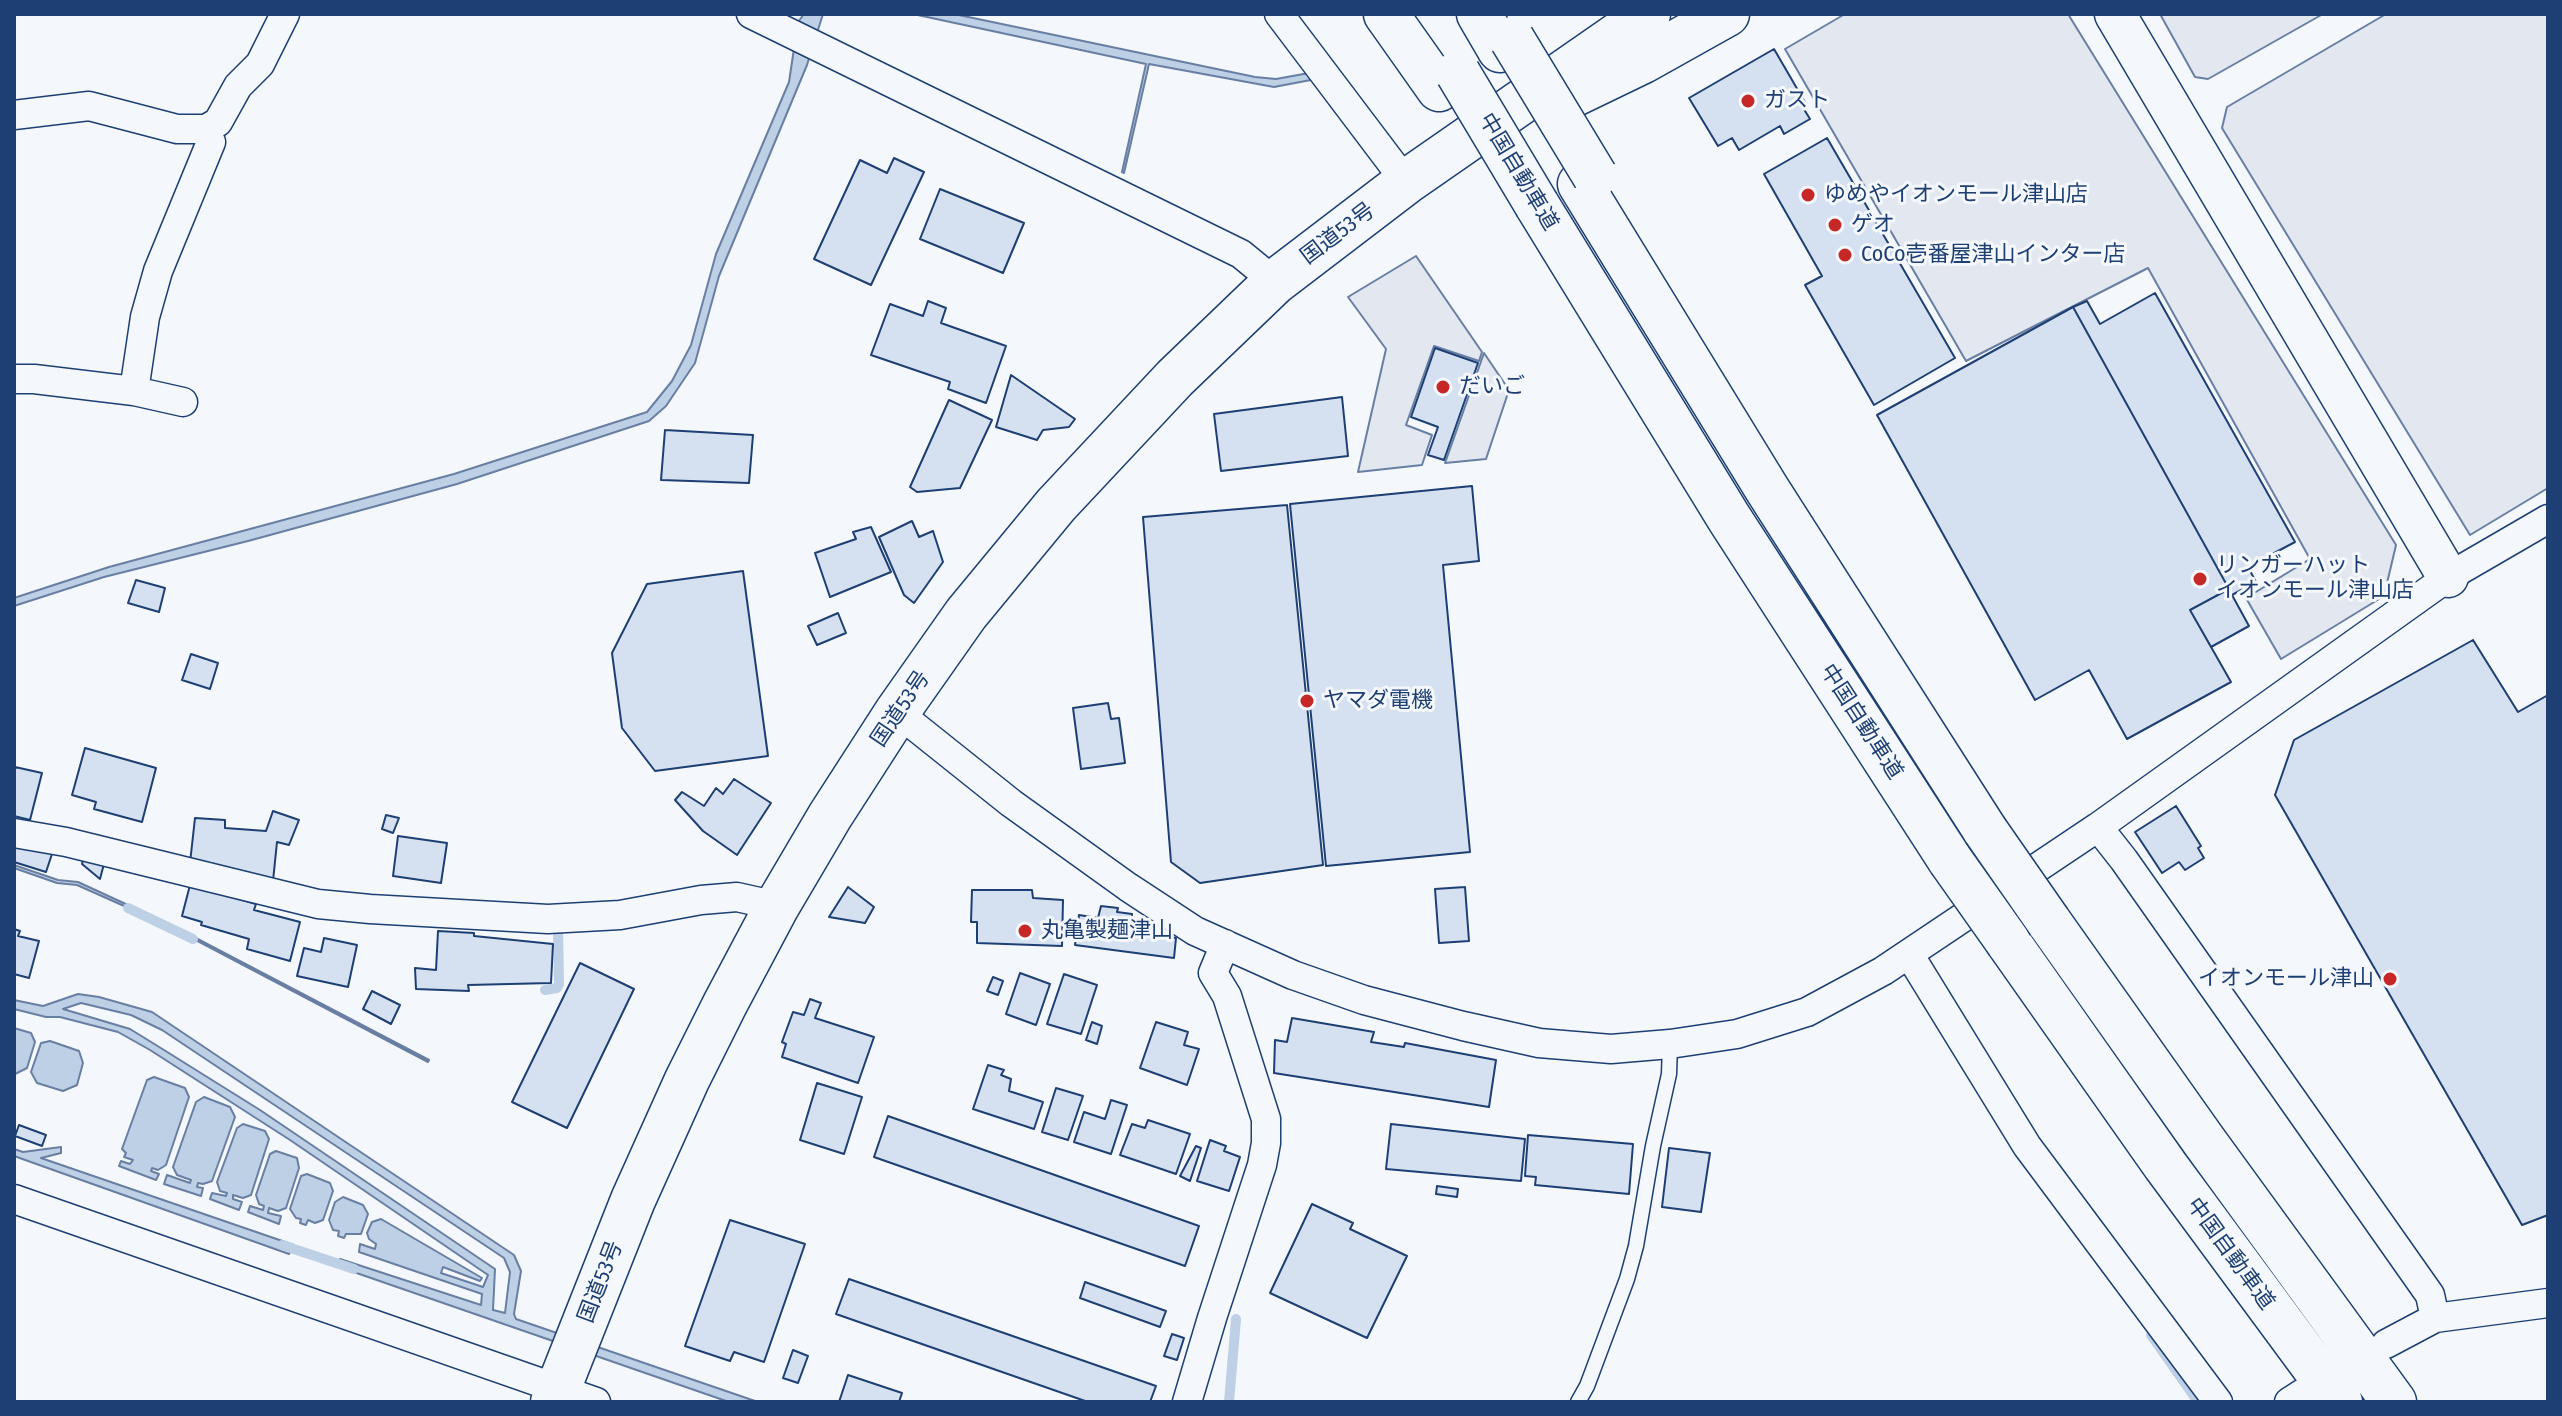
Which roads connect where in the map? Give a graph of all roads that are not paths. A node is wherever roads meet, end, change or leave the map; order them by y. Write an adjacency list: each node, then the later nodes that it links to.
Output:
1 (285, 14): 12 (street)
2 (751, 14): 15 (street)
3 (1279, 14): 14 (street)
4 (1386, 14): 10 (highway)
5 (1424, 14): 10 (highway, 中国自動車道)
6 (1727, 14): 13 (highway, 国道53号)
7 (2115, 14): 20 (street)
8 (1638, 19): 13 (highway, 国道53号)
9 (1497, 29): 31 (highway, 中国自動車道, bridge)
10 (1448, 81): 32 (highway, 中国自動車道, bridge)
11 (14, 115): 12 (street)
12 (206, 129): 17 (street)
13 (1442, 158): 14 (highway, 国道53号)
14 (1406, 182): 15 (highway, 国道53号)
15 (1275, 282): 21 (highway, 国道53号)
16 (14, 379): 17 (street)
17 (134, 391): 18 (street)
18 (183, 402)
19 (2548, 519): 20 (street)
20 (2448, 577): 22 (street)
21 (897, 712): 24 (highway, 国道53号); 25 (street)
22 (2098, 827): 26 (street); 30 (street)
23 (14, 833): 24 (street)
24 (777, 906): 33 (highway, 国道53号)
25 (1225, 944): 27 (street); 34 (street)
26 (1909, 954): 27 (street); 36 (street)
27 (1670, 1044): 35 (lane)
28 (14, 1199): 33 (street)
29 (2548, 1303): 30 (street)
30 (2435, 1318): 31 (street)
31 (2377, 1356): 37 (highway, 中国自動車道)
32 (2316, 1396)
33 (565, 1398)
34 (1187, 1402)
35 (1578, 1402)
36 (2218, 1402)
37 (2394, 1402)

